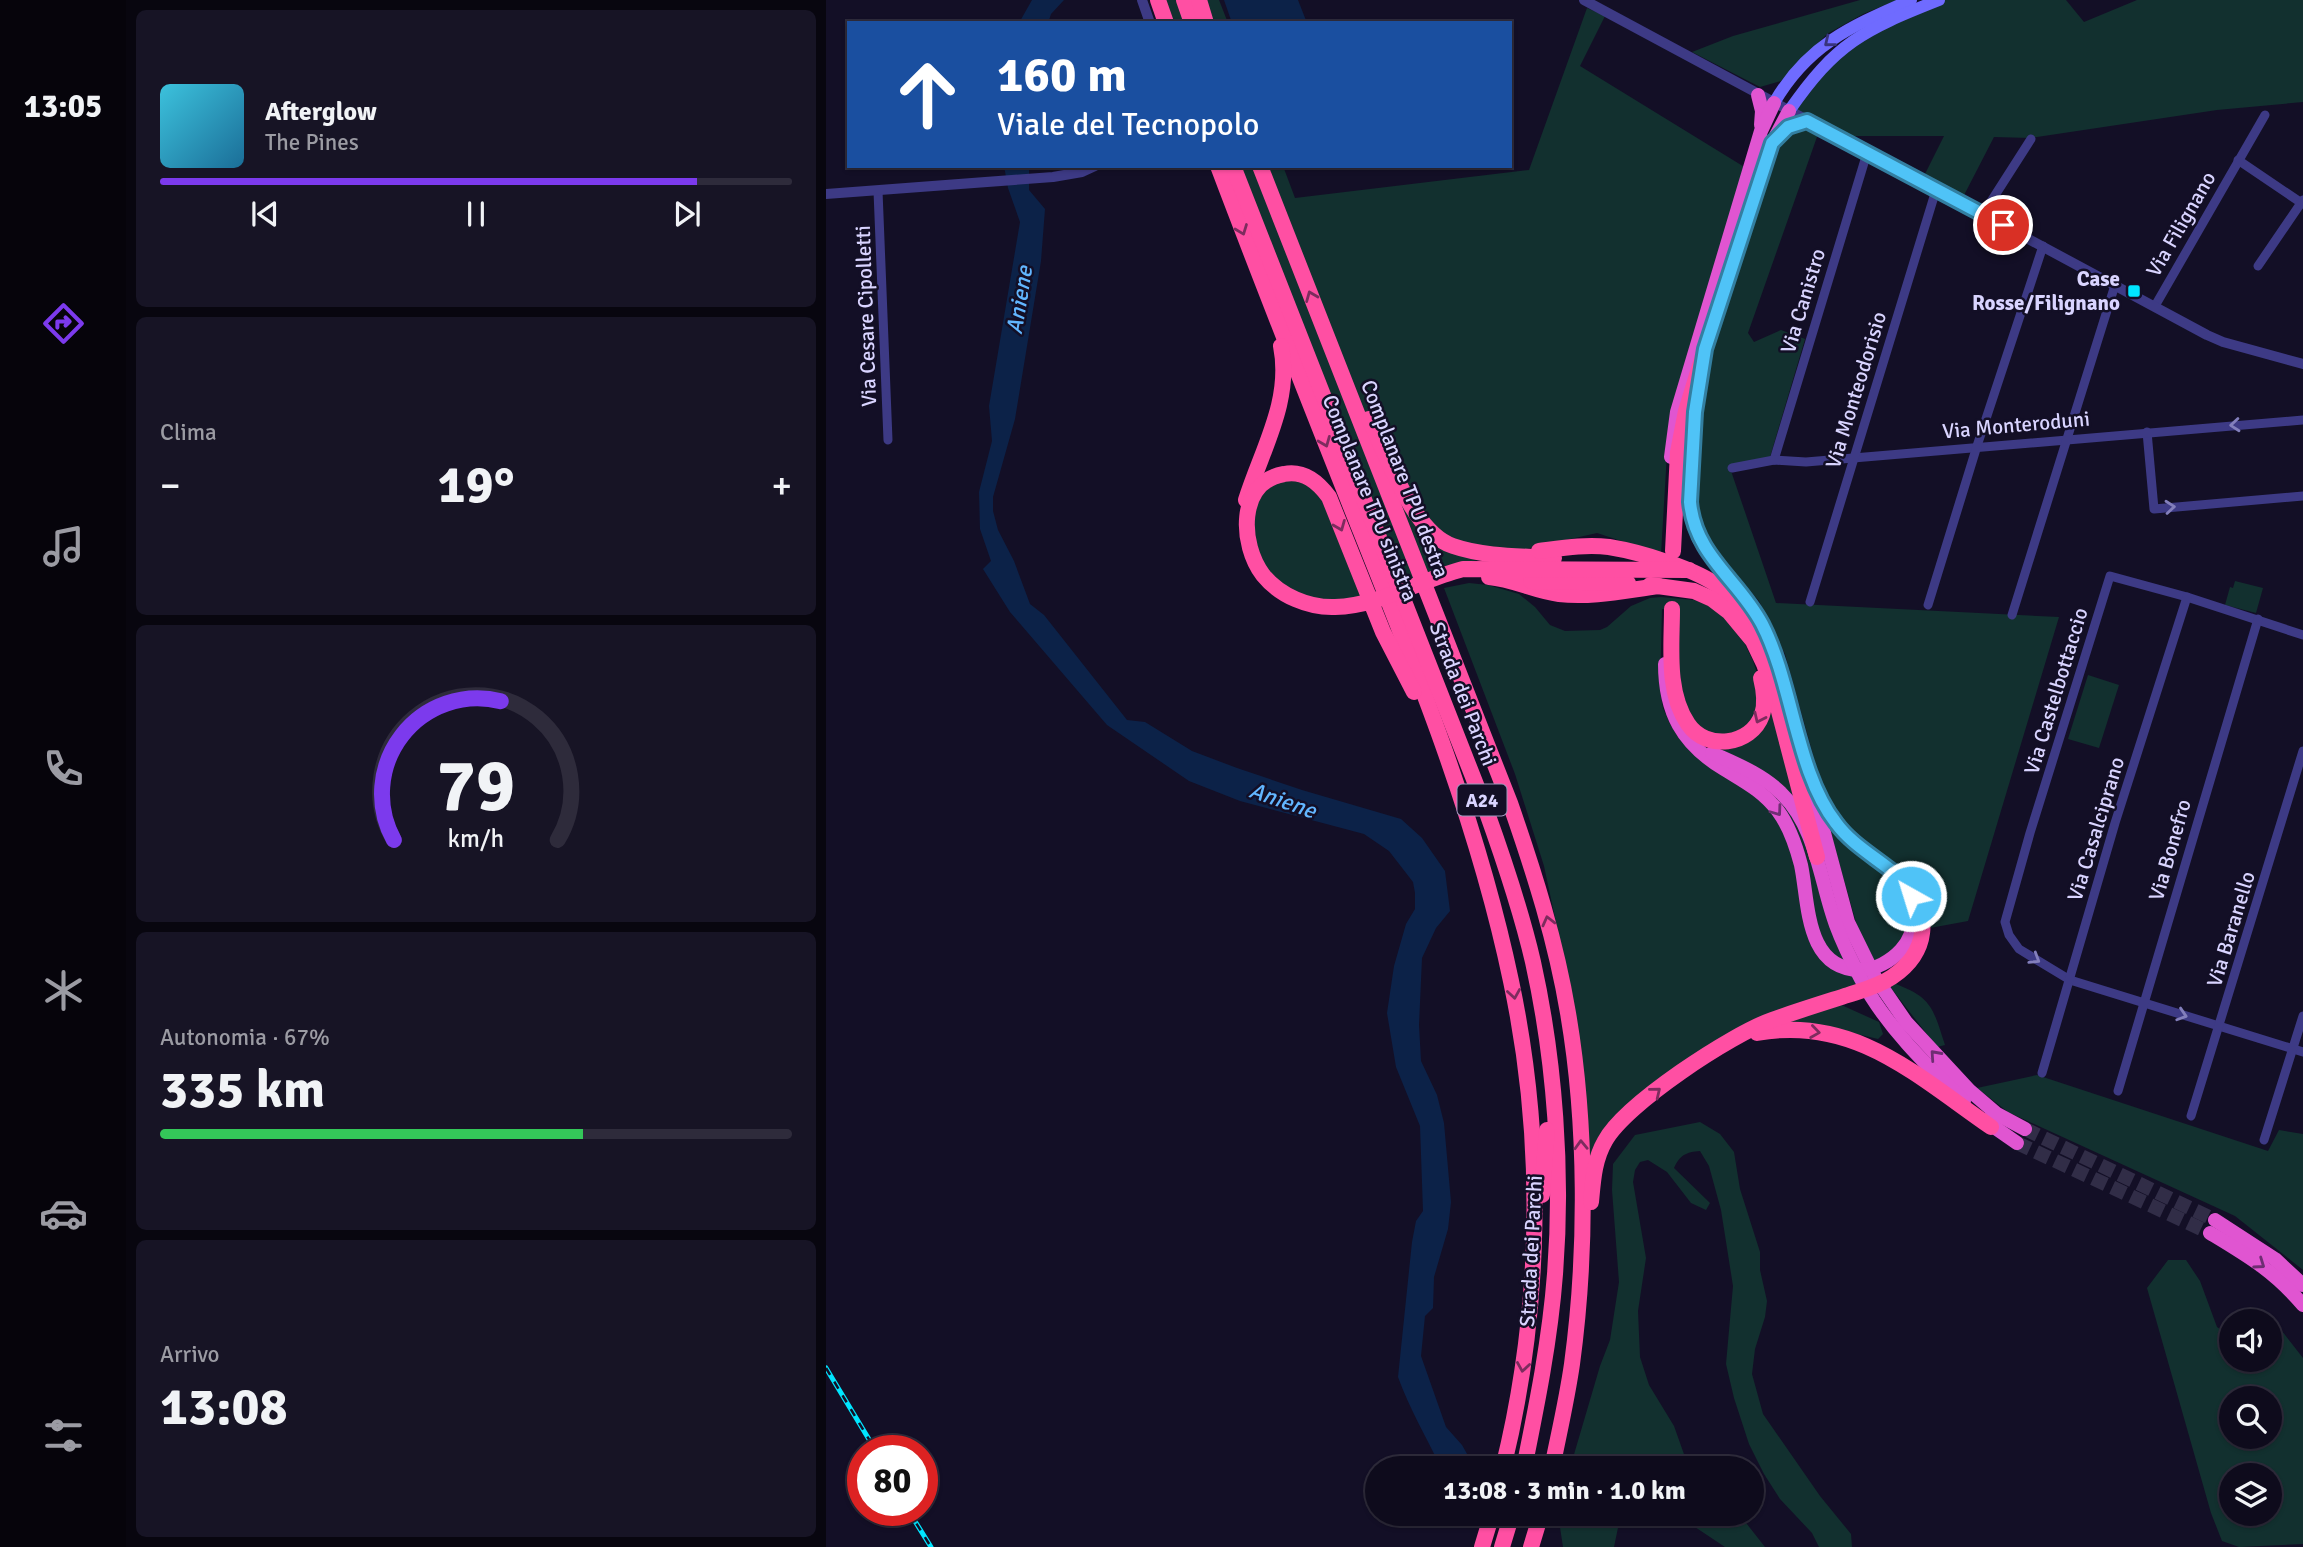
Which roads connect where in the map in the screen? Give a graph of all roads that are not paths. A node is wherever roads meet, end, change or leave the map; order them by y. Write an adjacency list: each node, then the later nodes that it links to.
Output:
1 (1142, 0): 9 (street)
2 (1158, 0): 10 (highway)
3 (1174, 0): 11 (highway)
4 (1184, 0): 12 (highway)
5 (1201, 0): 13 (highway)
6 (1584, 0): 16 (street)
7 (1911, 0): 15 (main road, one-way to 15)
8 (1939, 0): 14 (main road)
9 (1149, 21)
10 (1165, 21)
11 (1181, 21)
12 (1191, 21)
13 (1207, 21)
14 (1809, 82): 18 (main road); 20 (main road)
15 (1785, 86): 16 (main road); 17 (main road)
16 (1758, 95): 17 (street); 21 (highway)
17 (1774, 103): 18 (street); 21 (highway)
18 (1789, 111): 20 (street); 23 (highway)
19 (2265, 115): 25 (street, Via Filignano)
20 (1807, 121): 23 (highway); 24 (street)
21 (1761, 131): 54 (highway)
22 (2031, 138): 35 (street)
23 (1772, 143): 42 (highway)
24 (1867, 153): 31 (street); 50 (street, Via Canistro)
25 (2238, 160): 34 (street, Via Filignano); 40 (street, Via Filignano)
26 (1091, 168): 32 (street)
27 (1219, 168): 38 (highway, Complanare TPU sinistra, one-way to 38)
28 (1234, 168): 76 (highway, Strada dei Parchi / A24)
29 (1245, 168): 94 (highway, Strada dei Parchi / A24)
30 (1261, 168): 41 (highway, Complanare TPU destra, one-way to 30)
31 (1936, 190): 35 (street); 49 (street, Via Monteodorisio)
32 (878, 191): 33 (street); 47 (street, Via Cesare Cipolletti)
33 (826, 194)
34 (2302, 202): 37 (street)
35 (1983, 214): 36 (street)
36 (2043, 246): 39 (street); 48 (street)
37 (2258, 266)
38 (1263, 284): 53 (highway); 69 (highway, Complanare TPU sinistra, one-way to 69)
39 (2115, 285): 40 (street); 46 (street)
40 (2155, 306): 43 (street)
41 (1323, 326): 55 (highway); 91 (highway, Complanare TPU destra, one-way to 41)
42 (1705, 349): 54 (highway); 65 (highway)
43 (2303, 364)
44 (2303, 419): 45 (street, Via Monteroduni, one-way to 45)
45 (2147, 432): 46 (street, Via Monteroduni); 52 (street, one-way to 52)
46 (2068, 439): 48 (street, Via Monteroduni); 61 (street)
47 (888, 440)
48 (1977, 446): 49 (street, Via Monteroduni); 59 (street)
49 (1853, 457): 50 (street, Via Monteroduni); 58 (street, Via Monteodorisio)
50 (1774, 460): 51 (street, Via Monteroduni)
51 (1732, 468)
52 (2303, 496)
53 (1245, 513): 56 (highway); 69 (highway, one-way to 69)
54 (1670, 551)
55 (1689, 570): 56 (highway); 65 (highway)
56 (1442, 578): 63 (highway)
57 (2188, 597): 62 (street, Via Castelbottaccio); 73 (street, Via Casalciprano); 73 (street, Via Castelbottaccio, one-way to 73)
58 (1810, 602)
59 (1928, 605)
60 (1669, 610): 63 (highway, one-way to 60); 66 (highway)
61 (2011, 615)
62 (2258, 620): 64 (street, Via Castelbottaccio); 74 (street, Via Bonefro)
63 (1745, 629): 70 (highway)
64 (2303, 635)
65 (1772, 645): 68 (highway)
66 (1687, 738): 70 (highway); 71 (highway, one-way to 71)
67 (2303, 751): 78 (street, Via Baranello)
68 (1805, 757): 71 (highway); 72 (highway)
69 (1464, 810): 89 (highway, Complanare TPU sinistra, one-way to 89)
70 (1817, 857): 72 (highway)
71 (1905, 881): 79 (highway)
72 (1856, 955): 75 (highway)
73 (2070, 980): 74 (street, Via Castelbottaccio); 81 (street, Via Casalciprano)
74 (2145, 1003): 78 (street, Via Castelbottaccio, one-way to 78); 82 (street, Via Bonefro)
75 (1884, 1004): 84 (highway); 85 (highway, one-way to 75)
76 (1544, 1016): 89 (highway); 93 (highway, Strada dei Parchi / A24)
77 (2303, 1016): 80 (street)
78 (2219, 1027): 80 (street, Via Castelbottaccio); 83 (street, Via Baranello)
79 (1725, 1042): 84 (highway, one-way to 84); 91 (highway, one-way to 79)
80 (2298, 1050): 86 (street)
81 (2042, 1073)
82 (2118, 1091)
83 (2191, 1116)
84 (1991, 1127): 87 (highway)
85 (2025, 1129)
86 (2264, 1140)
87 (2017, 1143)
88 (2303, 1285): 90 (highway, one-way to 90)
89 (1532, 1299): 92 (highway, Complanare TPU sinistra, one-way to 92)
90 (2303, 1305)
91 (1572, 1360): 95 (highway, Complanare TPU destra)
92 (1506, 1456)
93 (1526, 1456)
94 (1537, 1456)
95 (1554, 1456)
96 (1488, 1526): 100 (highway)
97 (1508, 1526): 101 (highway)
98 (1520, 1526): 102 (highway)
99 (1537, 1526): 103 (highway)
100 (1482, 1547)
101 (1502, 1547)
102 (1514, 1547)
103 (1531, 1547)

